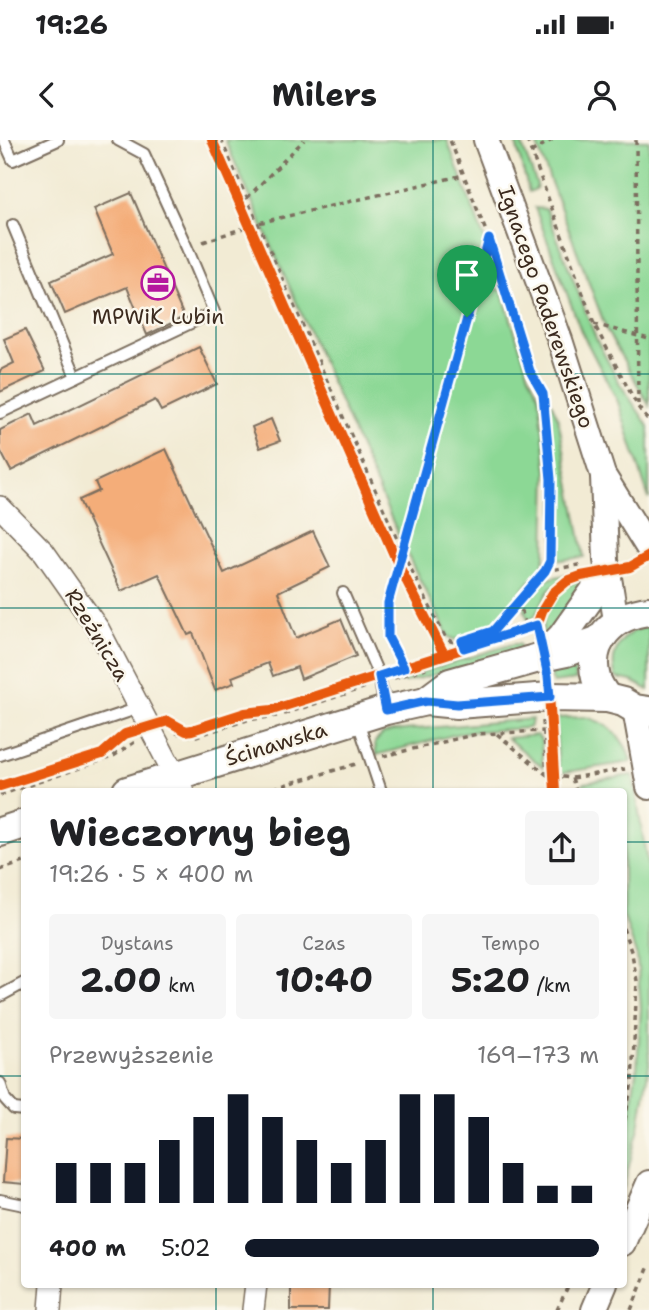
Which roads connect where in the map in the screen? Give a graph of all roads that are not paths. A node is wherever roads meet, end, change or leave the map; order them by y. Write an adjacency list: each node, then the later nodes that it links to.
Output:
1 (4, 140): 2 (lane)
2 (58, 140)
3 (118, 140): 6 (lane)
4 (486, 140): 8 (street, Ignacego Paderewskiego)
5 (12, 225): 6 (lane)
6 (76, 377): 7 (lane)
7 (0, 413)
8 (603, 475): 10 (street, Ignacego Paderewskiego); 11 (street, Ignacego Paderewskiego)
9 (0, 507): 21 (street, Rzeźnicza)
10 (649, 549)
11 (608, 572): 14 (street, Ignacego Paderewskiego); 15 (main road)
12 (343, 593): 18 (lane)
13 (649, 611): 14 (main road, Ścinawska)
14 (608, 630): 15 (main road, Ścinawska); 16 (main road)
15 (535, 646): 17 (main road, Ścinawska)
16 (607, 698): 17 (main road, Ścinawska); 19 (main road)
17 (426, 701): 18 (main road, Ścinawska)
18 (386, 710): 20 (main road, Ścinawska)
19 (642, 710): 23 (street)
20 (357, 719): 24 (main road, Ścinawska); 26 (lane)
21 (147, 724): 22 (lane); 24 (street, Rzeźnicza)
22 (0, 755)
23 (647, 776)
24 (179, 784): 25 (main road, Ścinawska)
25 (149, 788)
26 (380, 788)
27 (21, 825): 28 (main road)
28 (0, 832)
29 (21, 985): 30 (lane)
30 (0, 996)
31 (0, 1083): 32 (lane)
32 (21, 1110)
33 (649, 1182): 36 (street)
34 (0, 1200): 35 (lane)
35 (21, 1204)
36 (627, 1234)
37 (52, 1288): 40 (street)
38 (256, 1288): 41 (street)
39 (603, 1288): 42 (street)
40 (50, 1310)
41 (253, 1310)
42 (594, 1310)

